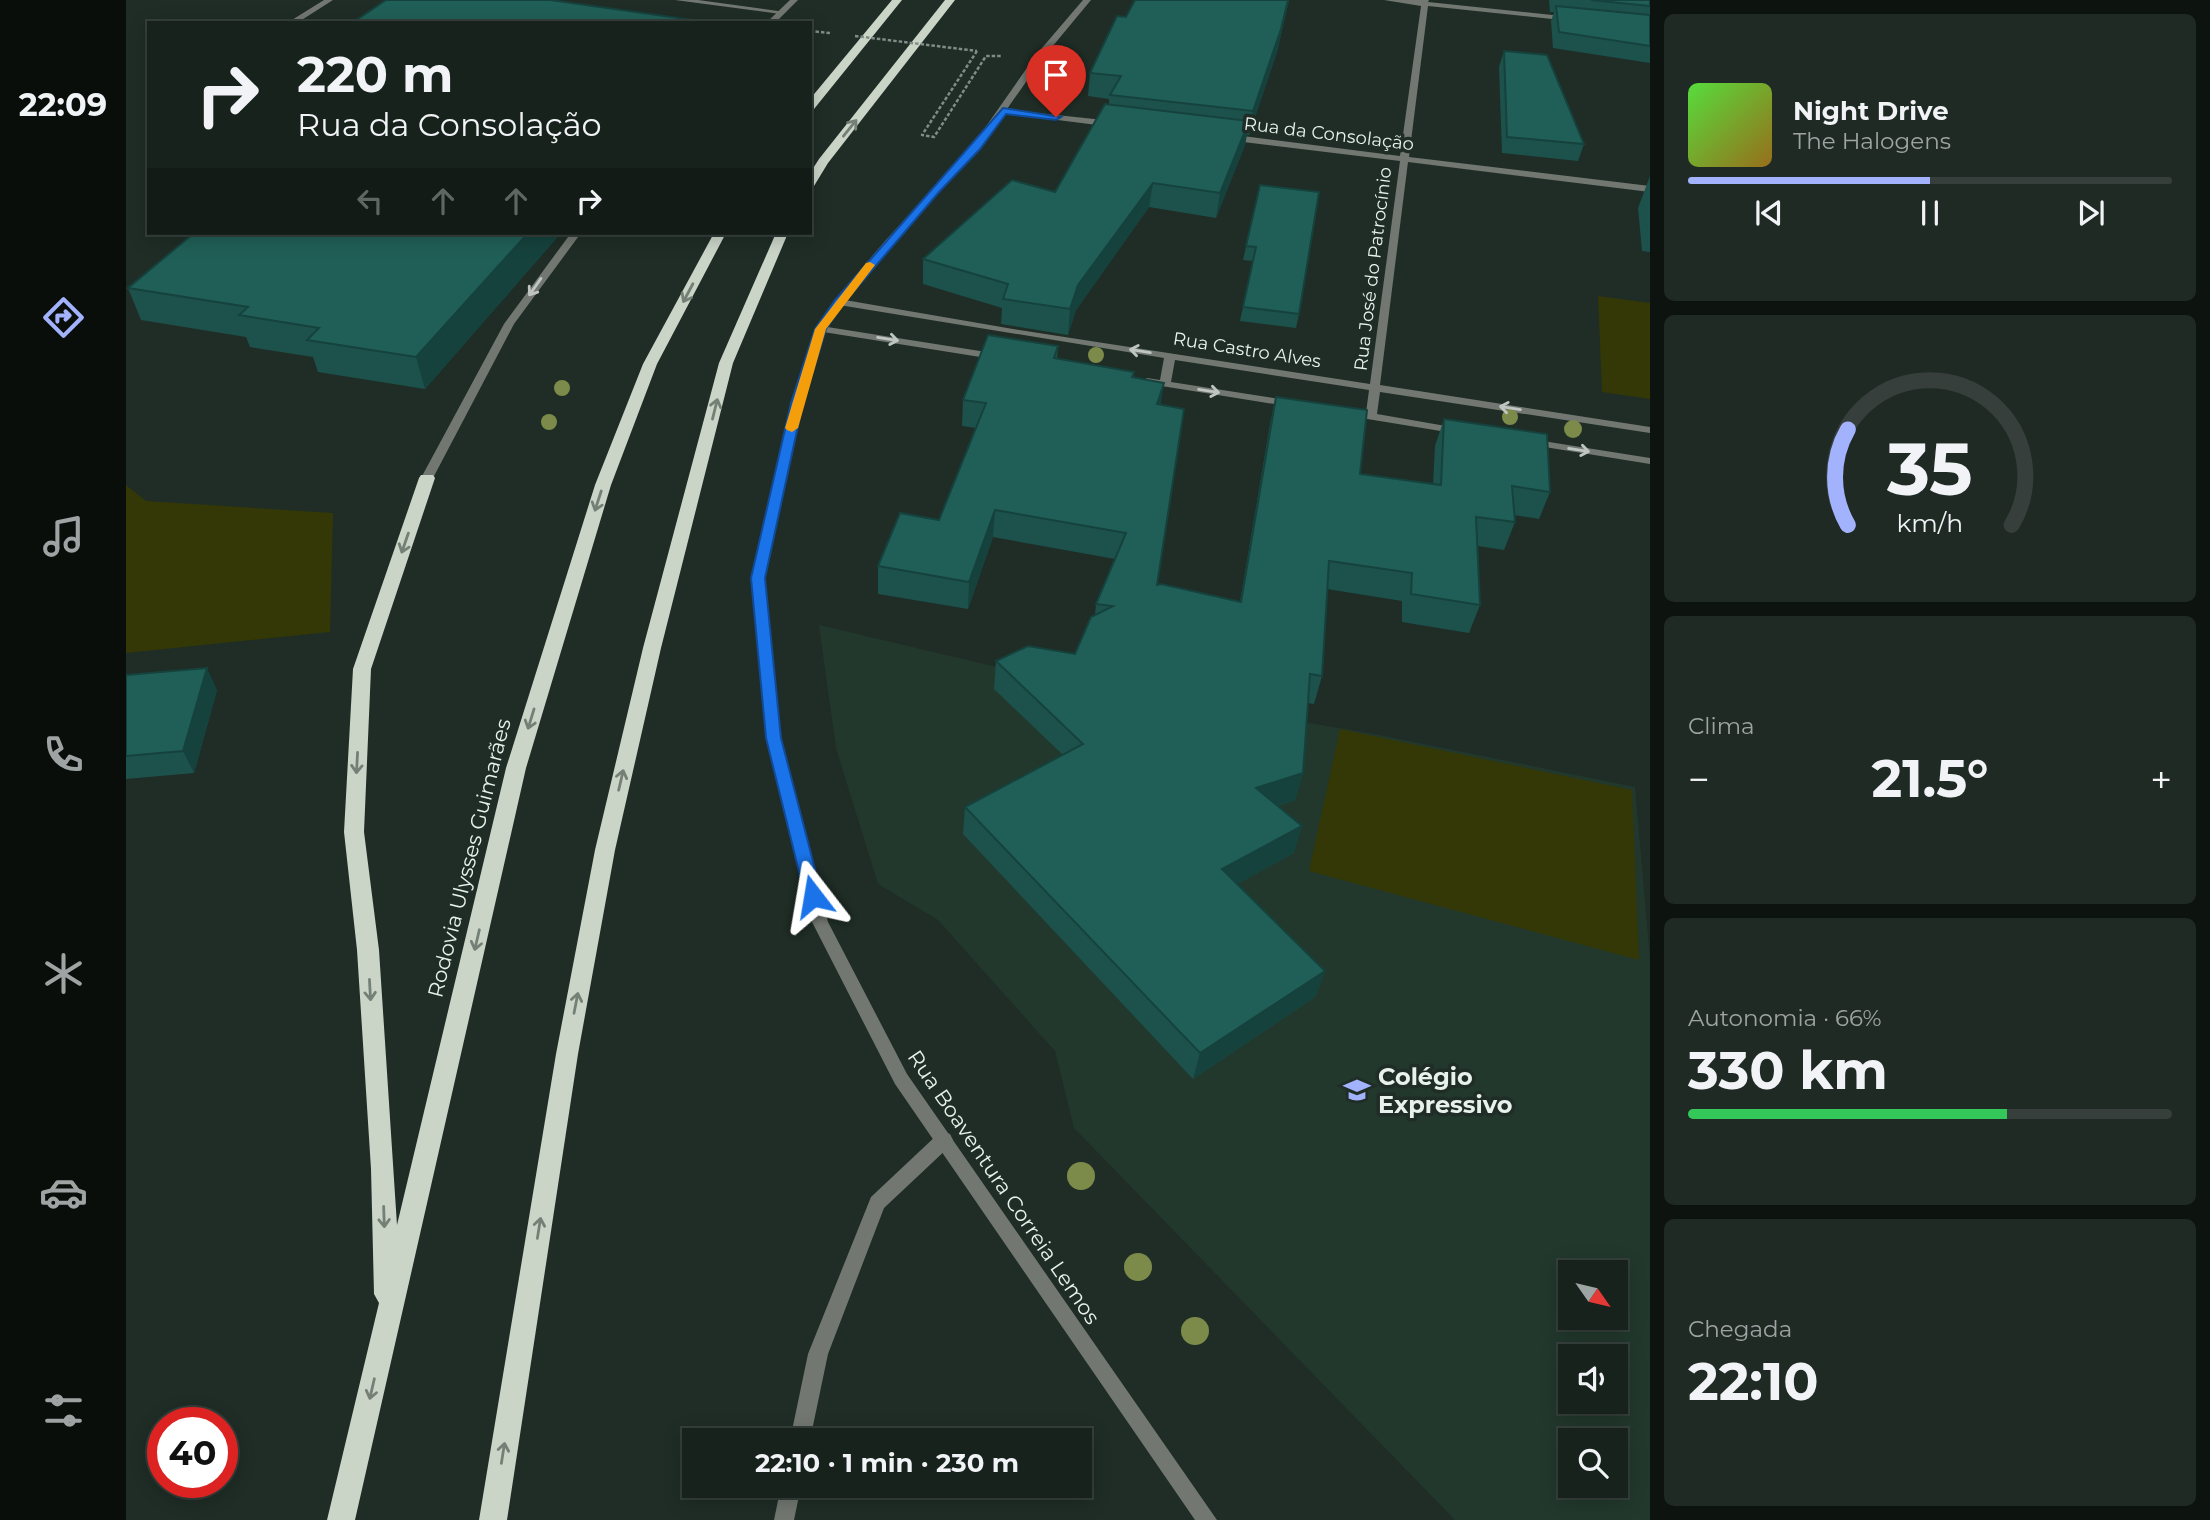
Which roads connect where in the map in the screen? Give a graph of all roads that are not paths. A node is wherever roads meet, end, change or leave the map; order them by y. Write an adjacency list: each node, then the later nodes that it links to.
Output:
1 (329, 0): 11 (street)
2 (679, 0): 9 (street)
3 (794, 0): 9 (street)
4 (898, 0): 13 (highway)
5 (950, 0): 18 (highway, one-way to 5)
6 (1087, 0): 14 (street, Rua Boaventura Correia Lemos)
7 (1388, 0): 8 (street)
8 (1425, 2): 10 (street); 17 (street, Rua José do Patrocínio)
9 (781, 12): 12 (street)
10 (1584, 20)
11 (294, 21)
12 (772, 21)
13 (812, 105)
14 (1003, 111): 15 (street); 23 (street, Rua Boaventura Correia Lemos)
15 (1128, 125)
16 (1210, 135): 17 (street, Rua da Consolação)
17 (1404, 158): 19 (street, Rua da Consolação); 29 (street, Rua José do Patrocínio)
18 (812, 180)
19 (1650, 189)
20 (575, 235): 37 (street, one-way to 37)
21 (719, 235): 39 (highway, Rodovia Ulysses Guimarães, one-way to 39)
22 (781, 235): 43 (highway, one-way to 22)
23 (839, 302): 24 (street, Rua Boaventura Correia Lemos); 25 (street, Rua Castro Alves)
24 (821, 329): 25 (street, one-way to 25); 38 (street, Rua Boaventura Correia Lemos)
25 (1013, 332): 26 (street, Rua Castro Alves, one-way to 25)
26 (1170, 356): 28 (street); 29 (street, Rua Castro Alves)
27 (1138, 380): 28 (street)
28 (1165, 384): 30 (street, one-way to 30)
29 (1374, 387): 32 (street, Rua José do Patrocínio); 33 (street, Rua Castro Alves, one-way to 29)
30 (1302, 406)
31 (1330, 410): 32 (street)
32 (1371, 417): 34 (street)
33 (1650, 430)
34 (1477, 434)
35 (1517, 440): 36 (street, one-way to 36)
36 (1650, 461)
37 (426, 478): 39 (highway, one-way to 39)
38 (944, 1140): 40 (street); 45 (street, Rua Boaventura Correia Lemos)
39 (387, 1323): 42 (highway, Rodovia Ulysses Guimarães, one-way to 42)
40 (803, 1428)
41 (789, 1498): 44 (street)
42 (341, 1520)
43 (493, 1520)
44 (784, 1520)
45 (1207, 1520)

